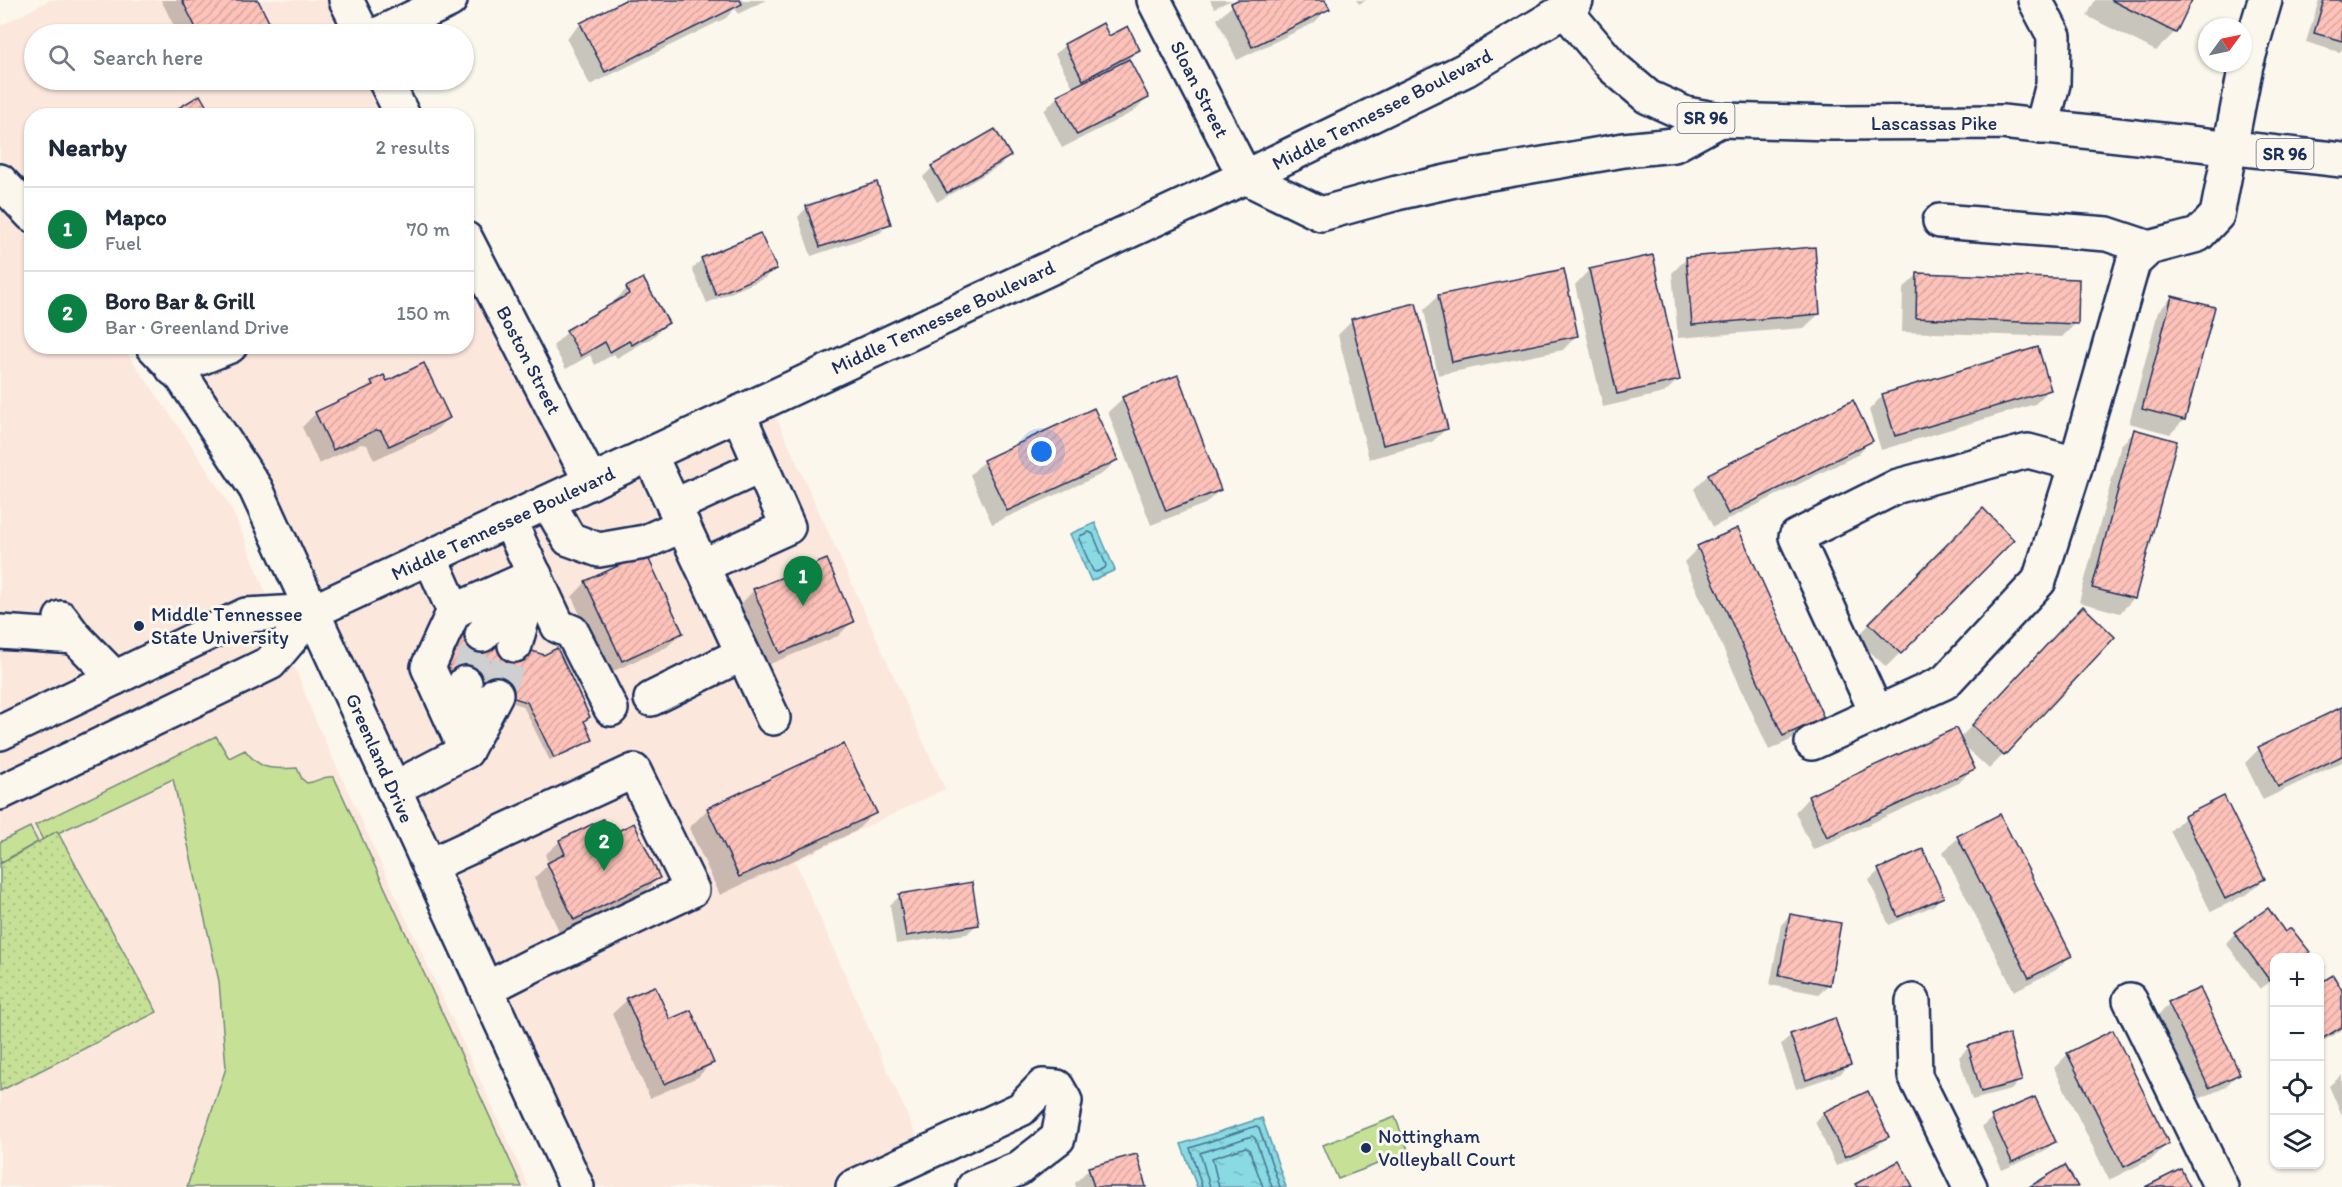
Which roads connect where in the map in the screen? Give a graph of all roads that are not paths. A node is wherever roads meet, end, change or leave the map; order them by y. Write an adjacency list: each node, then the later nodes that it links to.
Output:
1 (346, 0): 7 (main road)
2 (450, 0): 8 (main road)
3 (1154, 0): 15 (main road, Sloan Street)
4 (2035, 0): 12 (main road)
5 (2265, 0): 13 (main road)
6 (1571, 5): 11 (main road, Lascassas Pike / SR 96); 15 (main road, Middle Tennessee Boulevard)
7 (358, 24)
8 (400, 24)
9 (390, 90): 10 (main road)
10 (400, 108)
11 (1720, 120): 12 (main road, Lascassas Pike / SR 96); 15 (main road)
12 (2042, 127): 13 (main road, Lascassas Pike / SR 96)
13 (2229, 147): 14 (main road, Lascassas Pike / SR 96); 19 (main road)
14 (2342, 160)
15 (1245, 177): 23 (main road, Middle Tennessee Boulevard)
16 (0, 181): 17 (main road)
17 (24, 206)
18 (1940, 221): 19 (main road)
19 (2148, 248): 25 (main road)
20 (474, 255): 27 (main road, Boston Street)
21 (187, 354): 22 (main road)
22 (163, 358): 34 (main road, Greenland Drive)
23 (738, 413): 24 (main road, Middle Tennessee Boulevard); 26 (main road)
24 (650, 455): 27 (main road, Middle Tennessee Boulevard); 29 (main road)
25 (2076, 464): 45 (main road); 45 (main road)
26 (761, 466): 29 (main road); 32 (main road)
27 (591, 482): 28 (main road, Middle Tennessee Boulevard)
28 (548, 502): 29 (main road); 30 (main road, Middle Tennessee Boulevard)
29 (678, 516): 32 (main road)
30 (509, 520): 31 (main road, Middle Tennessee Boulevard); 33 (main road)
31 (430, 557): 34 (main road, Middle Tennessee Boulevard); 35 (main road)
32 (702, 566): 39 (main road)
33 (535, 575): 35 (main road); 37 (main road); 38 (main road); 44 (main road)
34 (314, 611): 40 (main road, Middle Tennessee Boulevard); 50 (main road, Greenland Drive); 51 (main road, Middle Tennessee Boulevard)
35 (454, 611): 49 (main road)
36 (0, 632): 40 (main road)
37 (483, 635)
38 (514, 645)
39 (742, 654): 43 (main road); 46 (main road)
40 (115, 678): 47 (main road, Middle Tennessee Boulevard)
41 (465, 683): 49 (main road)
42 (496, 694): 49 (main road)
43 (651, 699)
44 (611, 710)
45 (1876, 714): 48 (main road)
46 (772, 718)
47 (0, 733)
48 (1812, 743)
49 (466, 751): 50 (main road)
50 (393, 789): 52 (main road, Greenland Drive)
51 (0, 793)
52 (429, 866): 53 (main road, Greenland Drive); 53 (main road)
53 (486, 989): 56 (main road, Greenland Drive)
54 (2130, 1000): 60 (main road)
55 (1913, 1001): 59 (main road)
56 (577, 1187)
57 (853, 1187): 58 (main road)
58 (974, 1187)
59 (1970, 1187)
60 (2221, 1187)

